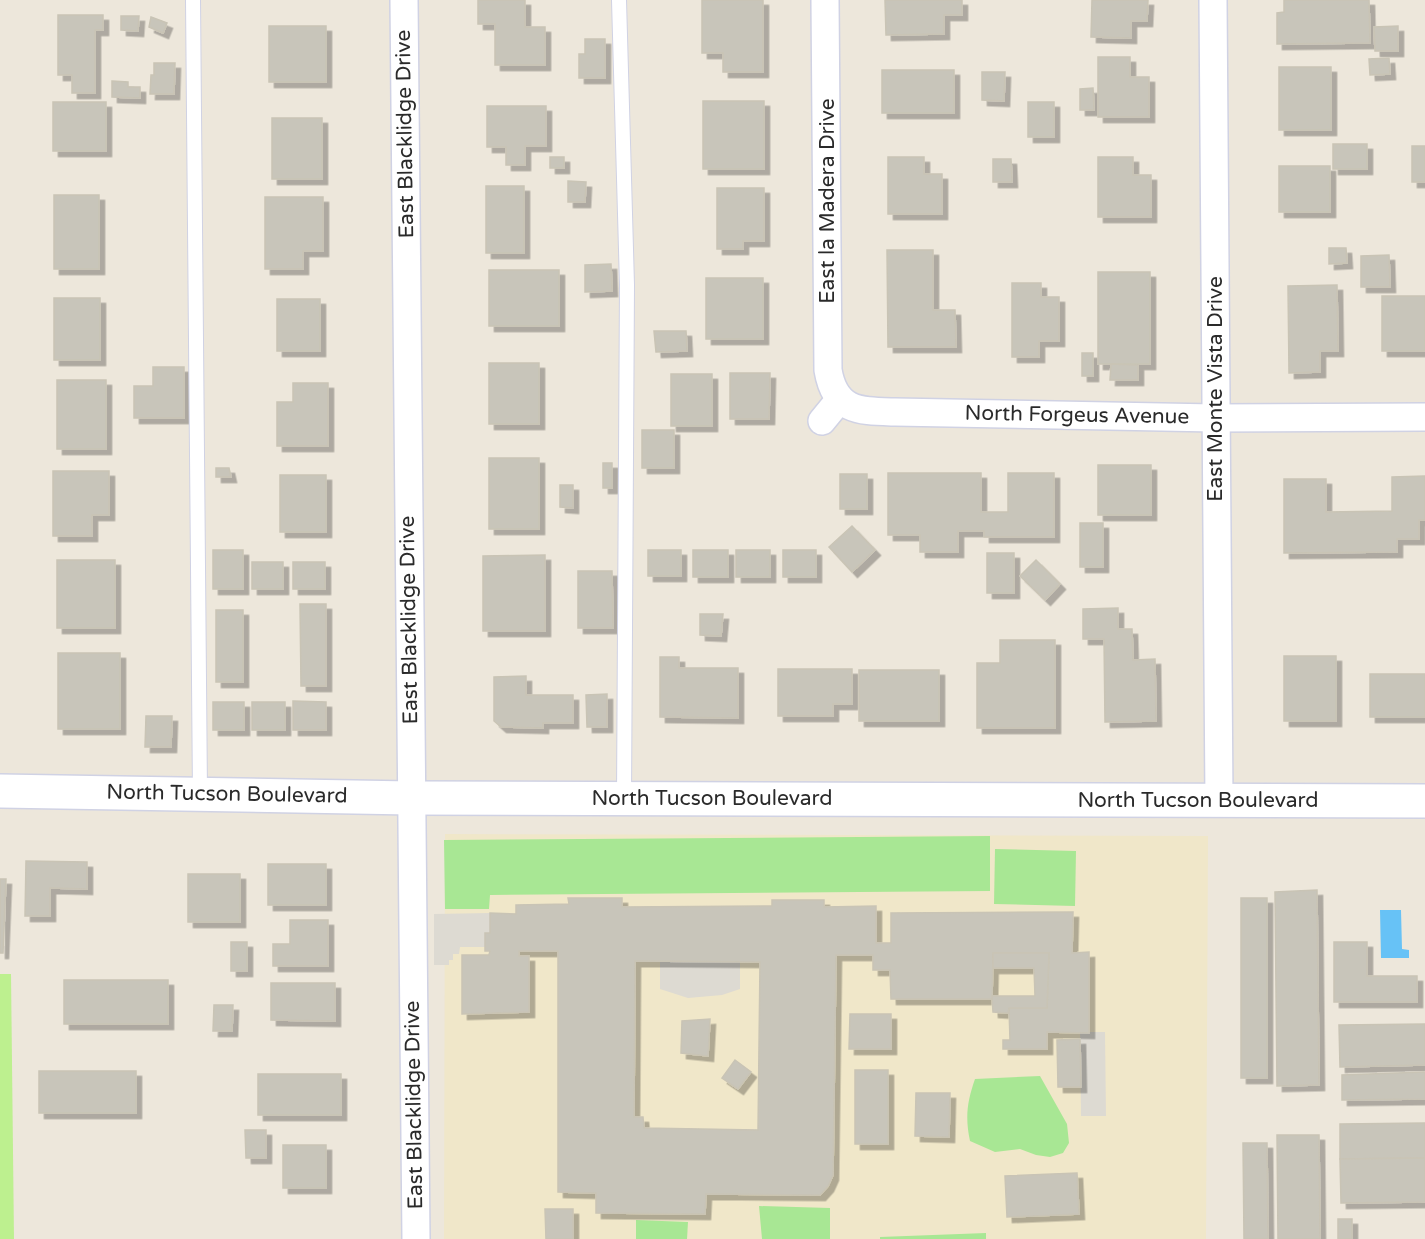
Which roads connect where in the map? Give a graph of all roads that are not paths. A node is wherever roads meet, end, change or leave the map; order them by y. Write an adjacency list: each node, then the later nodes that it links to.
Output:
1 (193, 0): 12 (lane)
2 (404, 0): 13 (street, East Blacklidge Drive)
3 (619, 0): 14 (lane)
4 (825, 0): 6 (street, East la Madera Drive)
5 (1213, 0): 8 (street, East Monte Vista Drive)
6 (840, 399): 8 (street, North Forgeus Avenue); 9 (street)
7 (1425, 417): 8 (street, North Forgeus Avenue)
8 (1215, 418): 10 (street, East Monte Vista Drive)
9 (822, 421)
10 (1219, 789): 14 (main road, North Tucson Boulevard); 15 (main road, North Tucson Boulevard)
11 (0, 790): 12 (main road, North Tucson Boulevard)
12 (200, 794): 13 (main road, North Tucson Boulevard)
13 (411, 798): 14 (main road, North Tucson Boulevard); 16 (street, East Blacklidge Drive)
14 (624, 798)
15 (1425, 801)
16 (416, 1239)

